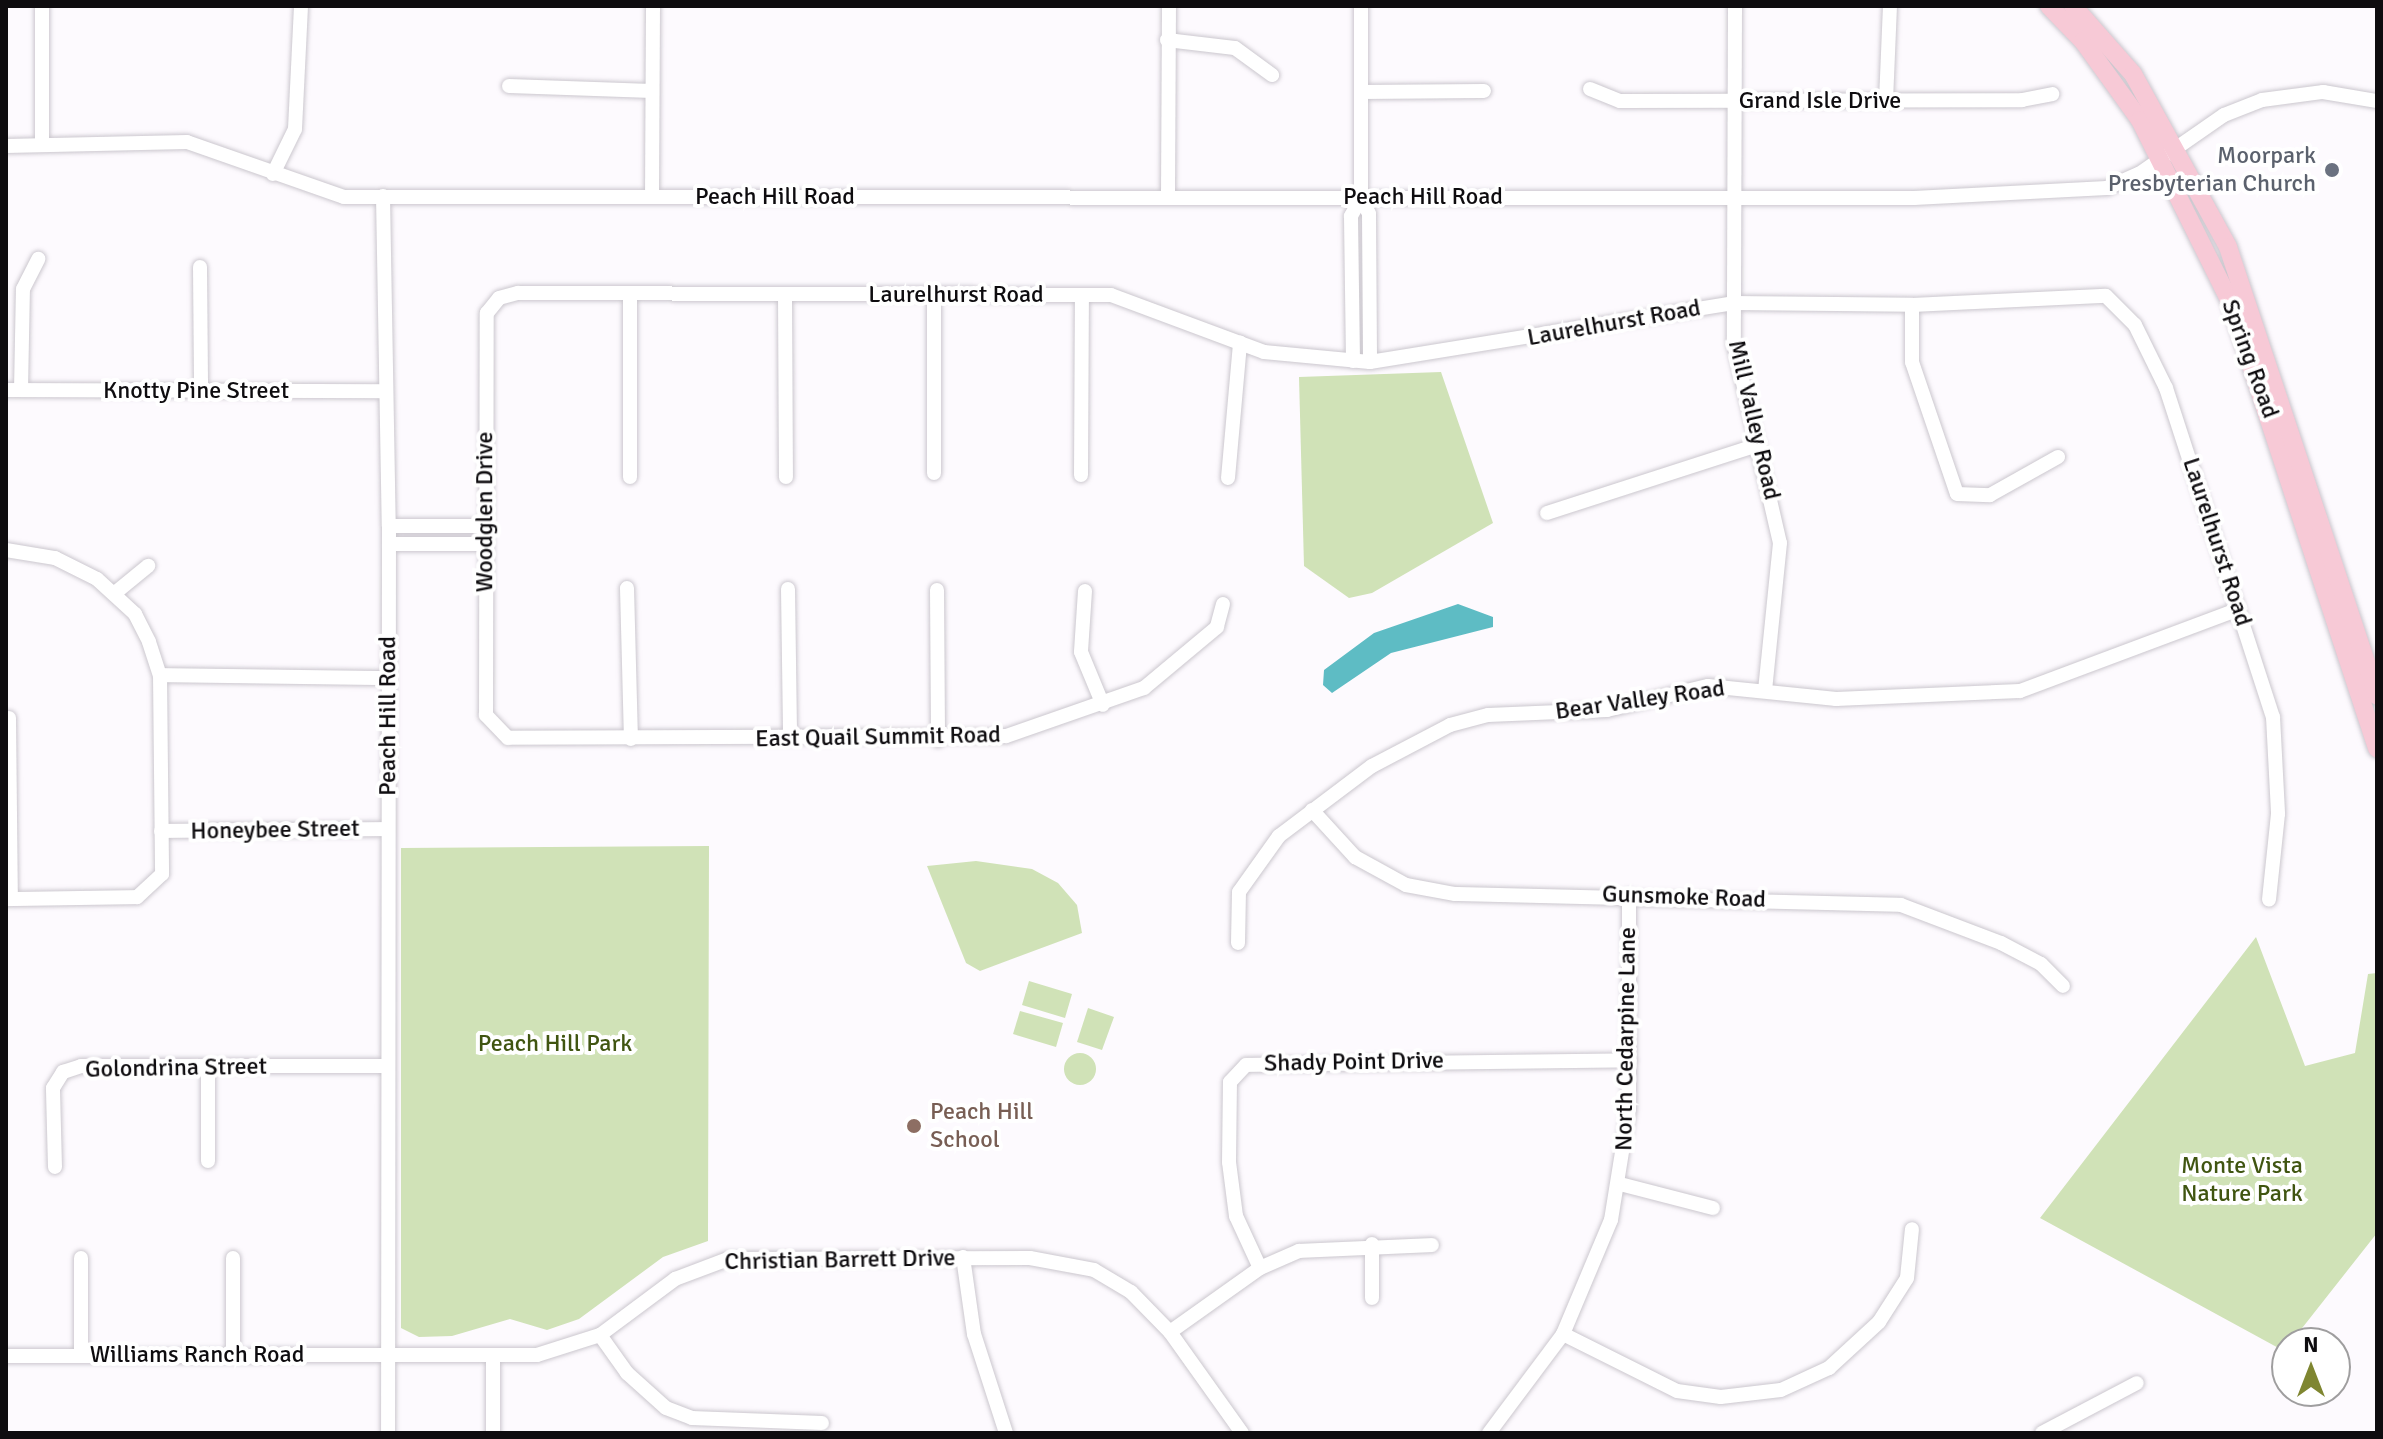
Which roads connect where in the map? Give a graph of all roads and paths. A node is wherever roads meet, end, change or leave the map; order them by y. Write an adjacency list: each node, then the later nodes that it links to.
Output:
1 (42, 6): 21 (street)
2 (301, 6): 24 (street)
3 (653, 6): 14 (street)
4 (1169, 6): 10 (street)
5 (1361, 6): 16 (street)
6 (1735, 6): 18 (street, Mill Valley Road)
7 (1890, 6): 19 (street)
8 (2049, 6): 23 (main road, Spring Road)
9 (2073, 6): 23 (main road, Spring Road)
10 (1167, 40): 11 (street); 26 (street)
11 (1272, 75)
12 (509, 86): 14 (street)
13 (1590, 89): 18 (street, Grand Isle Drive)
14 (652, 91): 27 (street)
15 (1484, 91): 16 (street)
16 (1361, 92): 29 (street)
17 (2052, 94): 19 (street, Grand Isle Drive)
18 (1734, 101): 19 (street, Grand Isle Drive); 28 (street, Mill Valley Road)
19 (1886, 101)
20 (2377, 101): 23 (street, Peach Hill Road)
21 (42, 143): 22 (street); 24 (street)
22 (6, 146)
23 (2169, 153): 28 (street, Peach Hill Road); 69 (main road, Spring Road); 76 (main road, Spring Road)
24 (273, 174): 25 (street)
25 (383, 196): 27 (street, Peach Hill Road); 44 (street, Peach Hill Road)
26 (1168, 196): 27 (street, Peach Hill Road); 29 (street, Peach Hill Road)
27 (652, 197)
28 (1734, 197): 29 (street, Peach Hill Road); 37 (street, Mill Valley Road)
29 (1361, 198): 40 (street); 41 (street)
30 (38, 259): 42 (street)
31 (200, 267): 43 (street)
32 (785, 294): 33 (street, Laurelhurst Road); 34 (street, Laurelhurst Road); 50 (street)
33 (934, 294): 35 (street, Laurelhurst Road); 47 (street)
34 (630, 295): 36 (street, Laurelhurst Road); 49 (street)
35 (1082, 295): 39 (street, Laurelhurst Road); 48 (street)
36 (494, 302): 54 (street, Woodglen Drive)
37 (1733, 303): 38 (street, Laurelhurst Road); 41 (street, Laurelhurst Road); 45 (street, Mill Valley Road)
38 (1912, 305): 46 (street); 65 (street, Laurelhurst Road)
39 (1240, 343): 40 (street, Laurelhurst Road); 51 (street)
40 (1353, 361): 41 (street, Laurelhurst Road)
41 (1370, 362)
42 (14, 390): 43 (street, Knotty Pine Street)
43 (201, 391): 44 (street, Knotty Pine Street)
44 (386, 391): 53 (street, Peach Hill Road)
45 (1758, 445): 52 (street); 68 (street, Mill Valley Road)
46 (2058, 457)
47 (934, 473)
48 (1081, 475)
49 (630, 477)
50 (786, 477)
51 (1228, 478)
52 (1547, 513)
53 (389, 526): 54 (street); 55 (street, Peach Hill Road)
54 (485, 526): 56 (street, Woodglen Drive)
55 (389, 544): 56 (street); 67 (street, Peach Hill Road)
56 (485, 544): 72 (street, Woodglen Drive)
57 (6, 550): 63 (street)
58 (148, 566): 63 (street)
59 (627, 588): 74 (street)
60 (788, 589): 73 (street)
61 (937, 590): 75 (street)
62 (1085, 591): 70 (street)
63 (115, 593): 66 (street)
64 (1223, 604): 70 (street, East Quail Summit Road)
65 (2237, 610): 68 (street, Bear Valley Road); 82 (street, Laurelhurst Road)
66 (160, 675): 67 (street); 79 (street)
67 (388, 678): 78 (street, Peach Hill Road)
68 (1765, 690): 77 (street, Bear Valley Road)
69 (2377, 696)
70 (1103, 705): 75 (street, East Quail Summit Road)
71 (9, 718): 81 (street)
72 (489, 724): 74 (street, East Quail Summit Road)
73 (790, 738): 74 (street, East Quail Summit Road); 75 (street, East Quail Summit Road)
74 (631, 739)
75 (938, 740)
76 (2377, 748)
77 (1312, 810): 80 (street, Gunsmoke Road); 83 (street, Bear Valley Road)
78 (388, 829): 79 (street, Honeybee Street); 86 (street, Peach Hill Road)
79 (161, 831): 81 (street)
80 (1629, 896): 84 (street, Gunsmoke Road); 85 (street, North Cedarpine Lane)
81 (8, 899)
82 (2269, 900)
83 (1238, 943)
84 (2063, 986)
85 (1630, 1060): 90 (street, North Cedarpine Lane); 98 (street, Shady Point Drive)
86 (387, 1066): 87 (street, Golondrina Street); 103 (street, Peach Hill Road)
87 (208, 1067): 88 (street); 89 (street, Golondrina Street)
88 (208, 1161)
89 (55, 1167)
90 (1620, 1184): 91 (street); 101 (street, North Cedarpine Lane)
91 (1713, 1208)
92 (1912, 1229): 101 (street)
93 (1372, 1244): 94 (street); 98 (street); 99 (street)
94 (1432, 1245)
95 (963, 1257): 100 (street, Christian Barrett Drive); 102 (street, Christian Barrett Drive); 112 (street)
96 (81, 1258): 105 (street)
97 (233, 1258): 104 (street)
98 (1260, 1268): 100 (street)
99 (1372, 1298)
100 (1170, 1332): 113 (street, Christian Barrett Drive)
101 (1563, 1334): 114 (street, North Cedarpine Lane)
102 (600, 1335): 107 (street, Christian Barrett Drive); 109 (street)
103 (388, 1353): 104 (street, Williams Ranch Road); 107 (street, Christian Barrett Drive); 110 (street, Peach Hill Road)
104 (233, 1354): 105 (street, Williams Ranch Road)
105 (81, 1355): 106 (street, Williams Ranch Road)
106 (6, 1356)
107 (493, 1357): 111 (street)
108 (2137, 1383): 115 (street)
109 (822, 1423)
110 (388, 1433)
111 (493, 1433)
112 (1006, 1433)
113 (1242, 1433)
114 (1489, 1433)
115 (2042, 1433)

